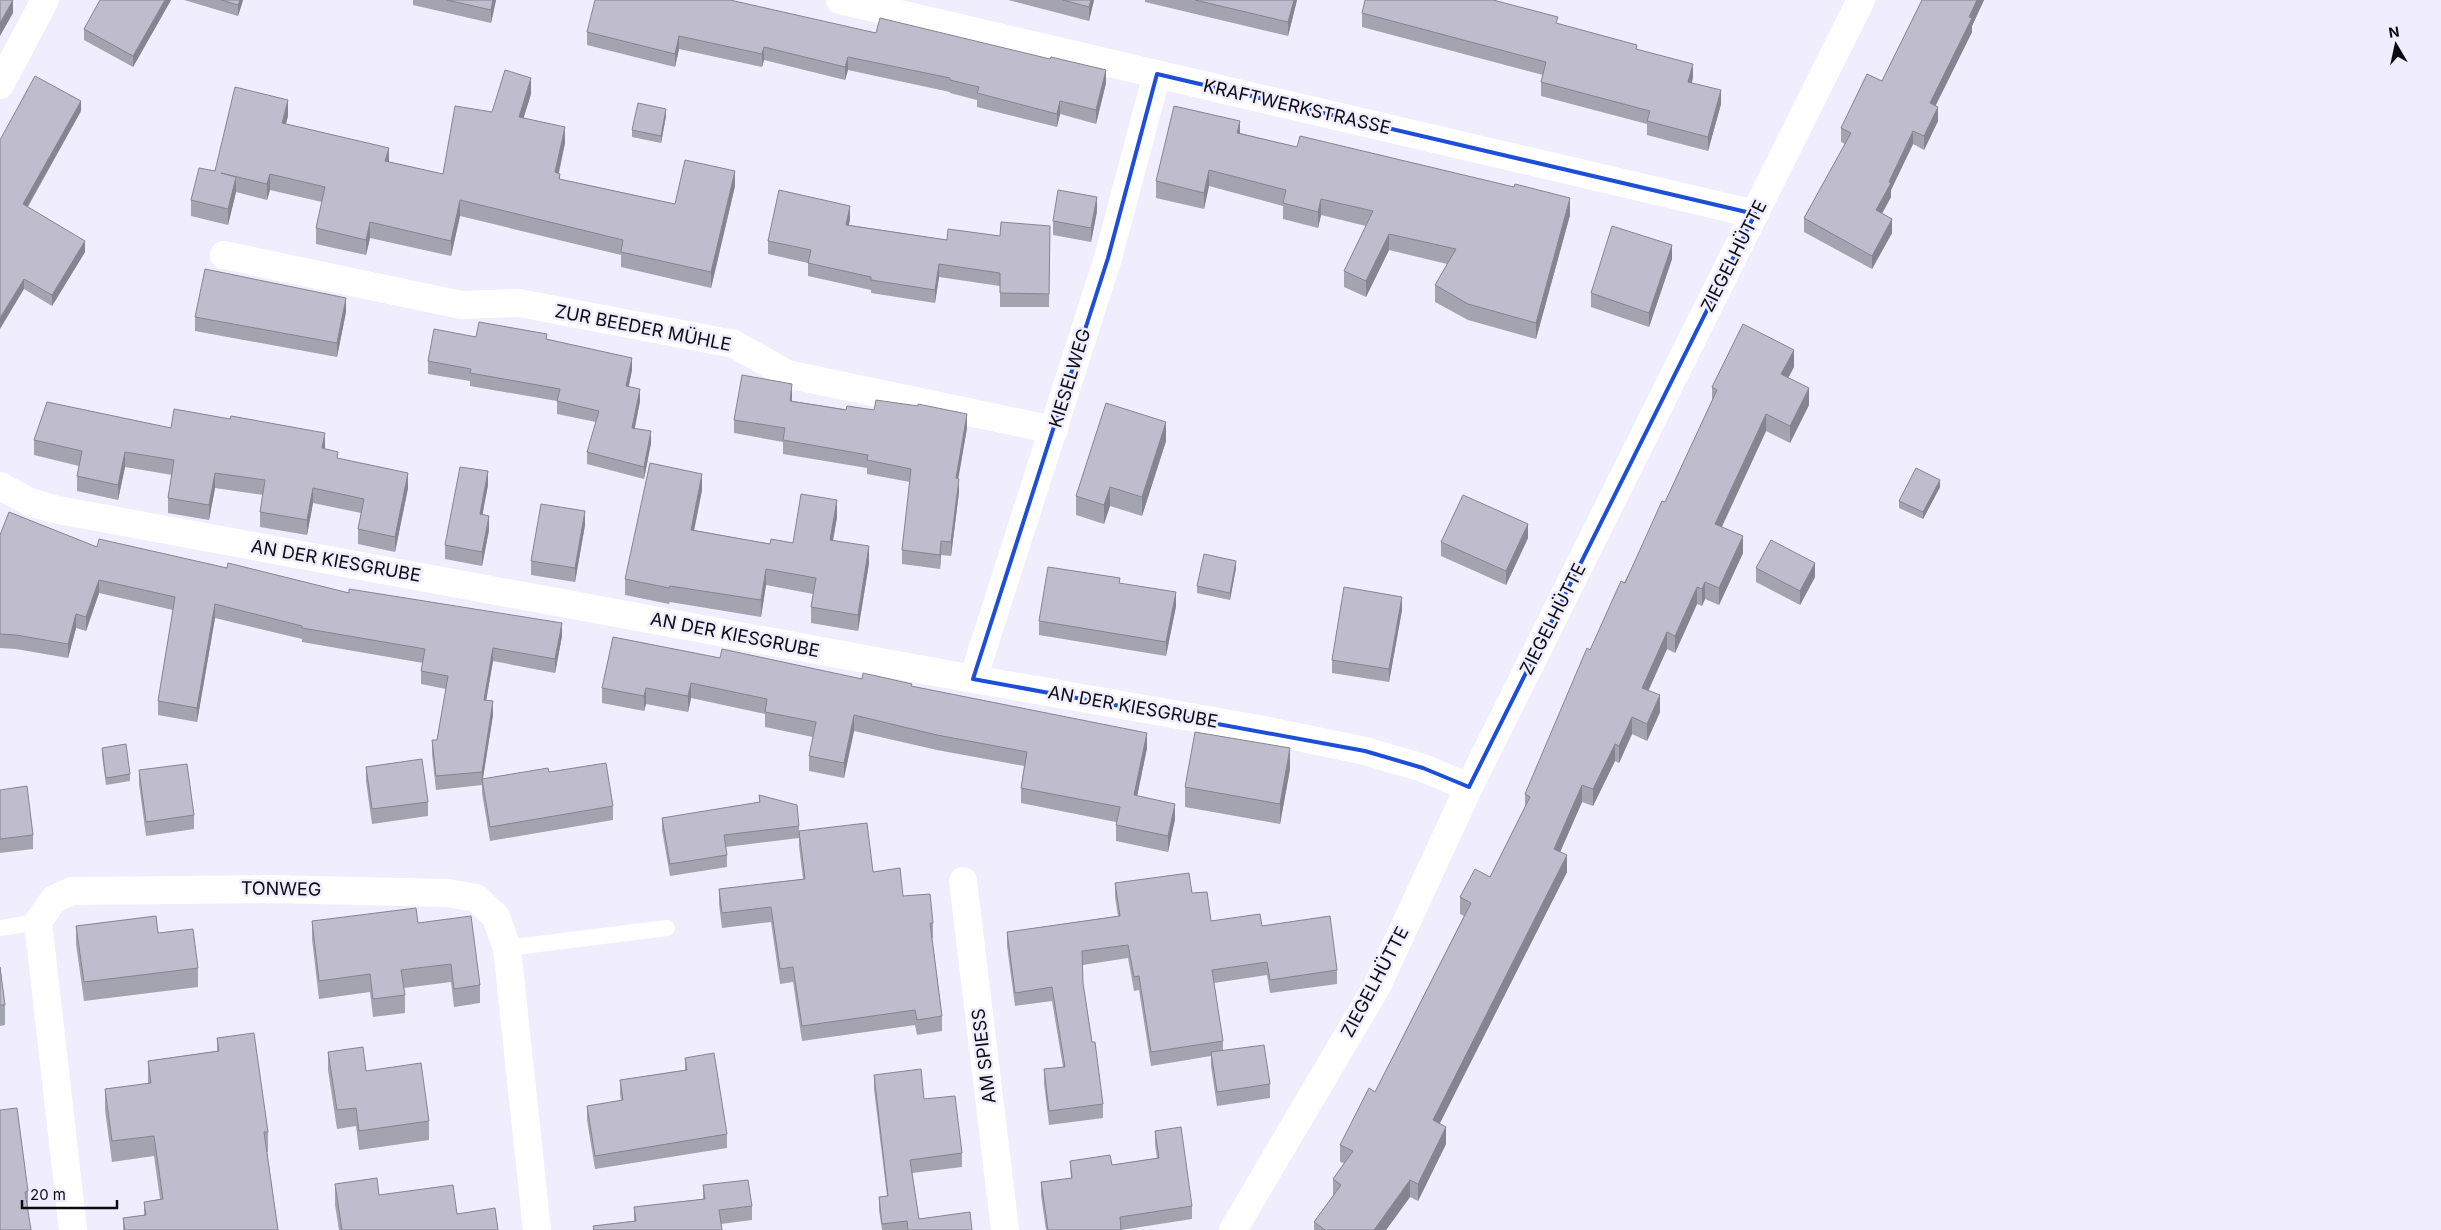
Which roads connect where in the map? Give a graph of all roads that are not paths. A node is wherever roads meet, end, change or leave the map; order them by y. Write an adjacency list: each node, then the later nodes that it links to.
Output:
1 (45, 0): 5 (street)
2 (1861, 0): 6 (street, ZIEGELHÜTTE)
3 (849, 1): 4 (street, KRAFTWERKSTRASSE)
4 (1157, 74): 6 (street, KRAFTWERKSTRASSE); 8 (street, KIESELWEG)
5 (0, 85)
6 (1755, 214): 11 (street, ZIEGELHÜTTE)
7 (224, 255): 8 (street, ZUR BEEDER MÜHLE)
8 (1054, 430): 10 (street, KIESELWEG)
9 (0, 486): 10 (street, AN DER KIESGRUBE)
10 (973, 679): 11 (street, AN DER KIESGRUBE)
11 (1469, 787): 20 (street, ZIEGELHÜTTE)
12 (963, 881): 19 (street, AM SPIESS)
13 (38, 922): 14 (lane); 16 (street, TONWEG); 17 (street)
14 (0, 928)
15 (667, 928): 16 (lane)
16 (507, 948): 18 (street, TONWEG)
17 (73, 1230)
18 (537, 1230)
19 (1005, 1230)
20 (1233, 1230)

